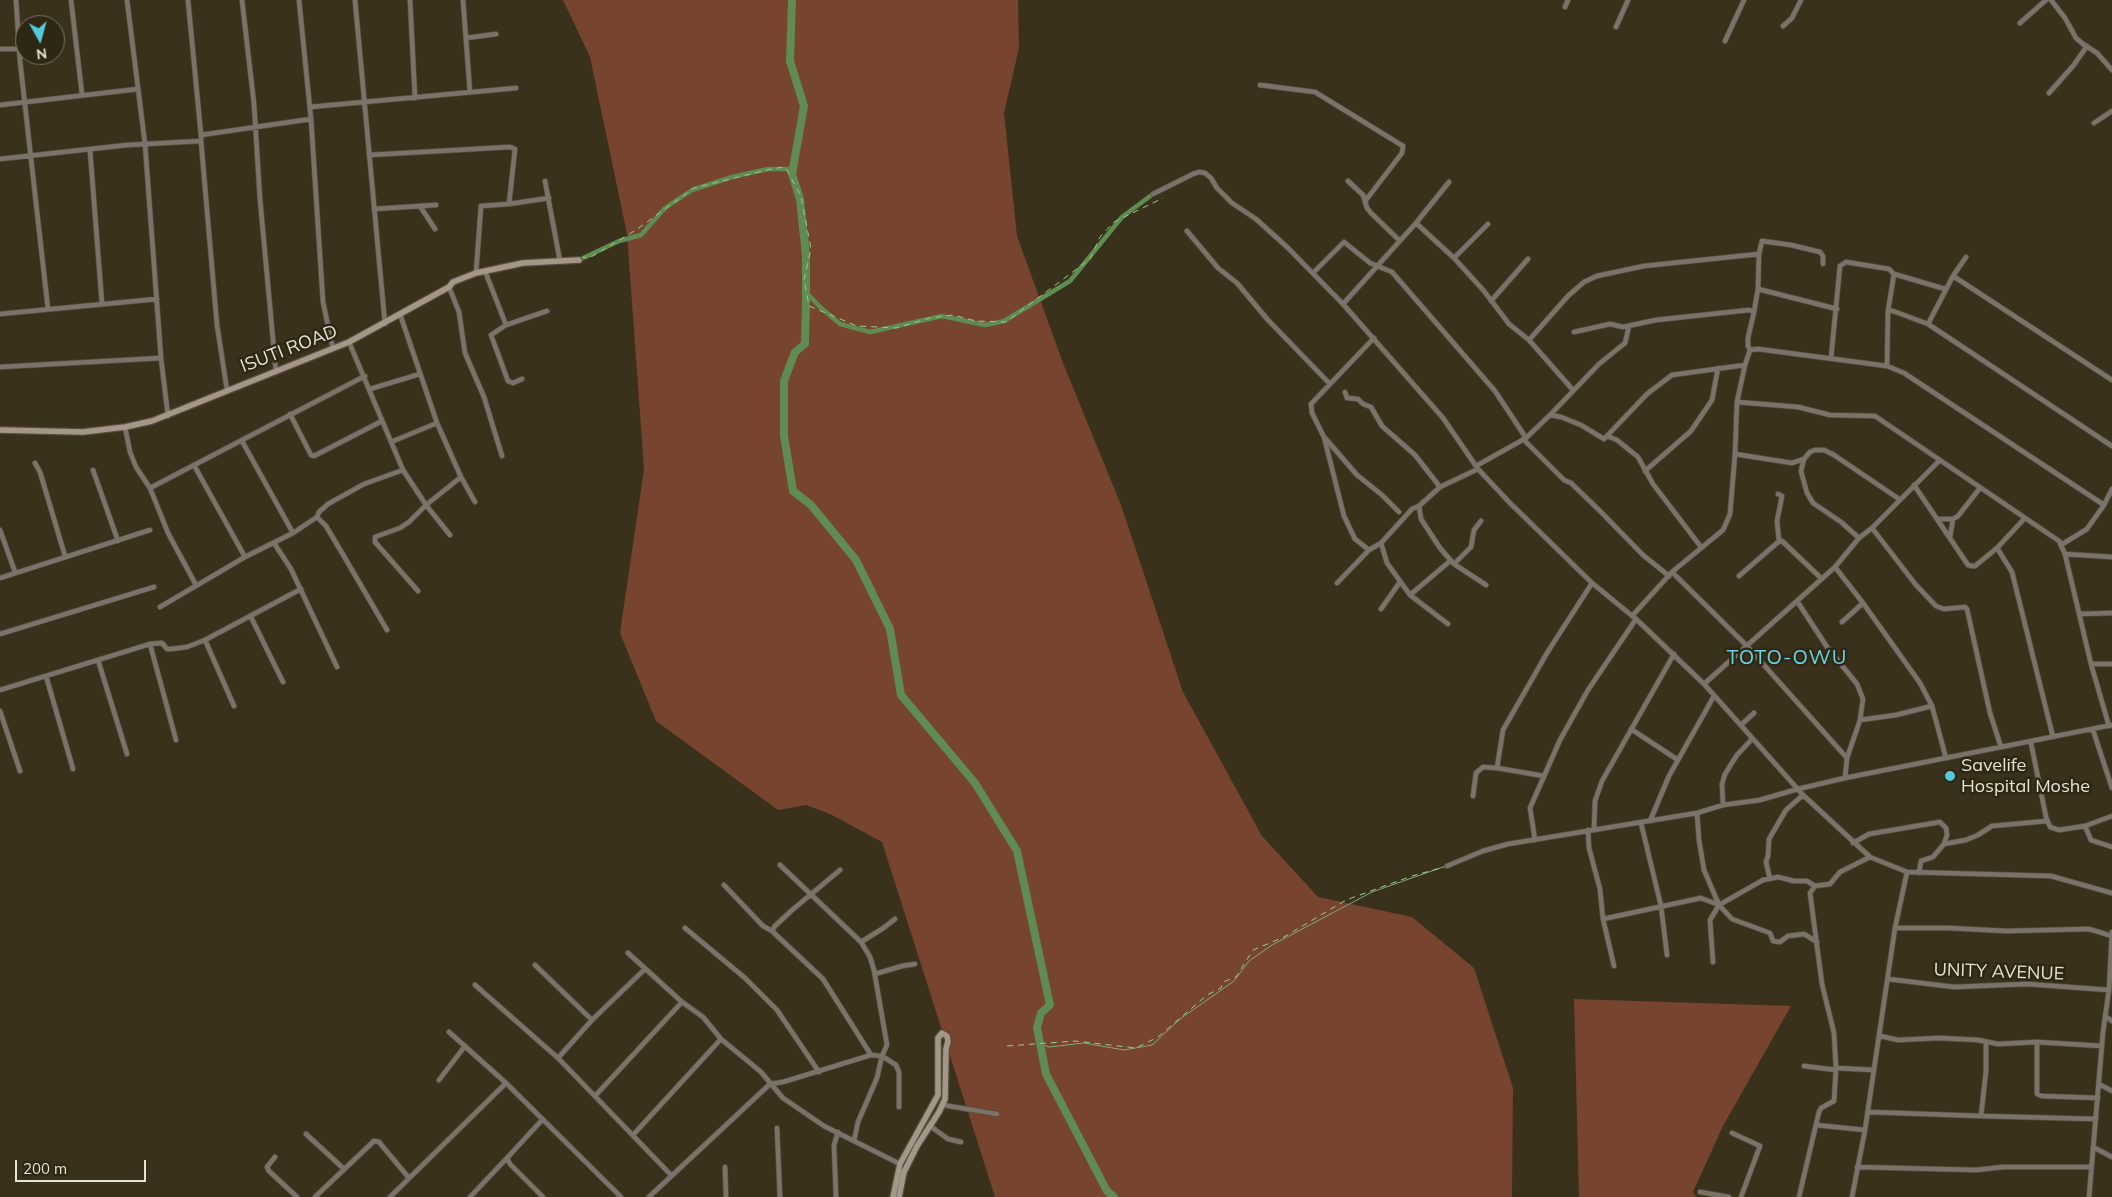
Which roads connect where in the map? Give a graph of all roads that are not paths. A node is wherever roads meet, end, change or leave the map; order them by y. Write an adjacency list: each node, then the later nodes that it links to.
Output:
1 (16, 0): 17 (street)
2 (71, 0): 34 (street)
3 (128, 0): 31 (street)
4 (188, 0): 44 (street)
5 (242, 0): 43 (street)
6 (299, 0): 39 (street)
7 (356, 0): 37 (street)
8 (410, 0): 35 (street)
9 (463, 0): 22 (street)
10 (1568, 0): 16 (street)
11 (1628, 0): 19 (street)
12 (1744, 0): 23 (street)
13 (1801, 0): 20 (street)
14 (2046, 0): 18 (street)
15 (2051, 0): 24 (street)
16 (1565, 7)
17 (17, 15)
18 (2020, 23)
19 (1616, 26)
20 (1783, 26)
21 (496, 34): 22 (street)
22 (466, 38): 32 (street)
23 (1725, 41)
24 (2086, 46): 28 (street); 33 (street)
25 (0, 49): 26 (street)
26 (15, 49)
27 (21, 65): 36 (street)
28 (2112, 70)
29 (1260, 85): 56 (street)
30 (516, 88): 32 (street)
31 (138, 89): 34 (street); 46 (street)
32 (470, 92): 35 (street)
33 (2050, 92)
34 (82, 94): 36 (street)
35 (415, 98): 37 (street)
36 (26, 102): 38 (street); 49 (street)
37 (364, 102): 39 (street); 48 (street)
38 (0, 105)
39 (310, 107): 41 (street)
40 (2112, 111): 42 (street)
41 (311, 118): 43 (street); 101 (street)
42 (2094, 123)
43 (256, 127): 44 (street); 109 (street)
44 (201, 135): 45 (street)
45 (201, 141): 46 (street); 116 (street)
46 (145, 144): 47 (street); 82 (street)
47 (90, 150): 49 (street); 84 (street)
48 (369, 155): 57 (street); 60 (street)
49 (32, 156): 50 (street); 86 (street)
50 (0, 159)
51 (546, 181): 55 (street)
52 (1348, 181): 56 (street)
53 (1449, 182): 61 (street)
54 (1153, 194): 76 (street)
55 (549, 198): 57 (street); 70 (street)
56 (1366, 200): 65 (street)
57 (509, 204): 75 (street)
58 (436, 205): 59 (street)
59 (420, 206): 60 (street); 63 (street)
60 (374, 210): 93 (street)
61 (1416, 223): 65 (street); 67 (street)
62 (1488, 224): 67 (street)
63 (435, 229)
64 (1187, 231): 114 (street)
65 (1400, 241): 73 (street)
66 (1759, 254): 72 (street); 80 (street); 99 (street)
67 (1454, 258): 83 (street)
68 (1966, 258): 78 (street)
69 (1528, 259): 83 (street)
70 (560, 260): 71 (street, ISUTI ROAD); 74 (street, ISUTI ROAD)
71 (579, 260)
72 (1823, 264)
73 (1376, 266): 76 (street); 85 (street); 129 (street)
74 (484, 271): 75 (street, ISUTI ROAD); 95 (street)
75 (476, 273): 79 (street, ISUTI ROAD)
76 (1314, 273): 85 (street)
77 (1894, 274): 81 (street); 87 (street); 89 (street)
78 (1953, 276): 81 (street); 113 (street)
79 (449, 287): 92 (street, ISUTI ROAD); 134 (street)
80 (1758, 289): 87 (street); 90 (street)
81 (1945, 289): 94 (street)
82 (157, 299): 84 (street); 103 (street)
83 (1491, 301): 99 (street)
84 (102, 304): 86 (street)
85 (1343, 304): 98 (street)
86 (48, 309): 91 (street)
87 (1837, 309): 104 (street)
88 (547, 311): 95 (street)
89 (1888, 311): 94 (street); 106 (street)
90 (1754, 312): 96 (street); 102 (street)
91 (0, 314)
92 (400, 314): 93 (street, ISUTI ROAD); 110 (street)
93 (385, 324): 100 (street, ISUTI ROAD)
94 (1928, 324): 132 (street)
95 (506, 325): 112 (street)
96 (1629, 326): 97 (street); 117 (street)
97 (1574, 332)
98 (1374, 338): 114 (street); 140 (street)
99 (1529, 340): 117 (street)
100 (349, 342): 101 (street, ISUTI ROAD); 111 (street)
101 (333, 349): 109 (street, ISUTI ROAD)
102 (1750, 350): 104 (street); 105 (street)
103 (161, 358): 107 (street); 122 (street)
104 (1831, 358): 106 (street)
105 (1745, 365): 108 (street); 119 (street)
106 (1887, 366): 155 (street)
107 (0, 367)
108 (1718, 368): 127 (street); 143 (street)
109 (276, 372): 116 (street, ISUTI ROAD)
110 (420, 374): 115 (street); 124 (street)
111 (364, 376): 115 (street); 120 (street)
112 (522, 379)
113 (2112, 380)
114 (1329, 383): 128 (street)
115 (370, 389): 123 (street)
116 (227, 390): 122 (street, ISUTI ROAD)
117 (1574, 390): 121 (street)
118 (1345, 392): 147 (street)
119 (1737, 402): 133 (street); 136 (street)
120 (290, 414): 123 (street); 130 (street)
121 (1550, 415): 127 (street); 129 (street)
122 (168, 416): 125 (street, ISUTI ROAD)
123 (382, 421): 131 (street)
124 (437, 423): 131 (street); 145 (street)
125 (125, 427): 126 (street, ISUTI ROAD); 148 (street)
126 (0, 430)
127 (1608, 436): 143 (street)
128 (1324, 437): 157 (street); 177 (street)
129 (1524, 439): 140 (street); 185 (street)
130 (242, 441): 139 (street); 166 (street)
131 (391, 442): 142 (street)
132 (2112, 446)
133 (1735, 454): 138 (street); 175 (street)
134 (502, 456)
135 (1804, 459): 138 (street); 144 (street); 152 (street)
136 (1938, 461): 146 (street); 149 (street)
137 (35, 463): 179 (street)
138 (1792, 463): 144 (street)
139 (195, 466): 148 (street); 180 (street)
140 (1477, 467): 147 (street); 191 (street)
141 (93, 470): 170 (street)
142 (403, 470): 154 (street); 158 (street)
143 (1645, 471): 175 (street)
144 (1801, 471): 169 (street)
145 (461, 477): 153 (street); 154 (street)
146 (1914, 485): 152 (street); 160 (street)
147 (1440, 487): 156 (street)
148 (150, 488): 192 (street)
149 (1980, 488): 159 (street); 161 (street)
150 (2112, 489): 155 (street)
151 (1778, 494): 171 (street)
152 (1900, 499): 163 (street)
153 (475, 502)
154 (426, 505): 167 (street); 196 (street)
155 (2104, 505): 174 (street)
156 (1419, 506): 173 (street); 182 (street)
157 (1399, 512)
158 (317, 516): 166 (street); 208 (street)
159 (2025, 518): 174 (street); 176 (street)
160 (1938, 519): 161 (street); 168 (street)
161 (1953, 519): 168 (street)
162 (1481, 521): 182 (street)
163 (1872, 528): 169 (street); 236 (street)
164 (0, 530): 184 (street)
165 (150, 530): 170 (street)
166 (293, 533): 172 (street)
167 (450, 535)
168 (1950, 537): 176 (street)
169 (1859, 538): 183 (street)
170 (118, 541): 179 (street)
171 (1779, 541): 186 (street); 188 (street)
172 (274, 543): 180 (street); 195 (street)
173 (1381, 544): 177 (street); 189 (street)
174 (2061, 545): 178 (street)
175 (1701, 547): 185 (street)
176 (1997, 548): 232 (street)
177 (1368, 550): 190 (street)
178 (2065, 554): 181 (street); 203 (street)
179 (64, 556): 184 (street)
180 (245, 557): 192 (street)
181 (2112, 558)
182 (1452, 563): 193 (street); 197 (street)
183 (1835, 567): 188 (street); 199 (street)
184 (16, 572): 187 (street)
185 (1671, 574): 205 (street); 212 (street)
186 (1739, 576)
187 (0, 578)
188 (1822, 578): 198 (street)
189 (1400, 582): 197 (street); 201 (street)
190 (1337, 583)
191 (1592, 583): 205 (street); 241 (street)
192 (196, 585): 200 (street)
193 (1486, 585)
194 (154, 587): 209 (street)
195 (301, 589): 204 (street); 217 (street)
196 (418, 592)
197 (1410, 594): 207 (street)
198 (1797, 601): 212 (street); 227 (street)
199 (1863, 603): 206 (street); 224 (street)
200 (160, 607)
201 (1380, 609)
202 (2112, 613): 203 (street)
203 (2079, 614): 215 (street)
204 (251, 616): 210 (street); 219 (street)
205 (1634, 618): 213 (street); 244 (street)
206 (1842, 622)
207 (1448, 624)
208 (387, 630)
209 (0, 634)
210 (205, 640): 211 (street); 223 (street)
211 (150, 644): 214 (street); 233 (street)
212 (1746, 645): 220 (street); 238 (street)
213 (1674, 654): 220 (street); 230 (street)
214 (98, 660): 218 (street); 237 (street)
215 (2091, 664): 216 (street); 229 (street)
216 (2112, 664)
217 (337, 667)
218 (46, 676): 221 (street); 242 (street)
219 (283, 682)
220 (1704, 684): 222 (street)
221 (0, 690)
222 (1714, 696): 228 (street); 240 (street)
223 (234, 706)
224 (1932, 706): 227 (street); 239 (street)
225 (0, 711): 243 (street)
226 (1754, 713): 228 (street)
227 (1860, 720): 238 (street)
228 (1741, 725): 234 (street)
229 (2111, 726): 231 (street)
230 (1632, 729): 240 (street); 257 (street)
231 (2093, 730): 232 (street); 247 (street)
232 (2053, 737): 235 (street)
233 (176, 740)
234 (1752, 740): 246 (street); 250 (street)
235 (2031, 743): 236 (street); 254 (street)
236 (2001, 747): 239 (street)
237 (127, 754)
238 (1847, 758): 245 (street)
239 (1946, 758): 245 (street)
240 (1678, 760): 253 (street)
241 (1497, 768): 244 (street); 249 (street)
242 (73, 769)
243 (20, 771)
244 (1544, 776): 259 (street)
245 (1845, 778): 246 (street)
246 (1798, 788): 248 (street); 250 (street)
247 (2112, 788)
248 (1803, 795): 260 (street); 269 (street)
249 (1472, 796)
250 (1722, 805): 251 (street)
251 (1698, 813): 253 (street); 274 (street)
252 (2112, 816): 256 (street)
253 (1650, 821): 255 (street)
254 (2047, 821): 256 (street); 261 (street)
255 (1641, 823): 257 (street); 275 (street)
256 (2085, 826): 262 (street)
257 (1594, 829): 258 (street)
258 (1588, 830): 259 (street); 277 (street)
259 (1535, 840): 265 (street)
260 (1853, 842): 261 (street); 263 (street)
261 (1944, 844): 268 (street)
262 (2112, 847)
263 (1870, 857): 267 (street); 271 (street)
264 (780, 865): 273 (street)
265 (1447, 866)
266 (840, 870): 273 (street)
267 (1907, 872): 268 (street); 280 (street)
268 (1919, 873): 272 (street)
269 (1770, 879): 271 (street); 274 (street)
270 (724, 885): 281 (street)
271 (1815, 886): 278 (street)
272 (2112, 893)
273 (812, 895): 281 (street); 285 (street)
274 (1719, 905): 275 (street); 283 (street); 289 (street)
275 (1661, 906): 277 (street); 288 (street)
276 (895, 919): 285 (street)
277 (1603, 919): 292 (street)
278 (1814, 927): 283 (street); 286 (street)
279 (685, 928): 315 (street)
280 (1895, 928): 284 (street); 295 (street)
281 (772, 931): 309 (street)
282 (2112, 932): 284 (street)
283 (1804, 934): 286 (street)
284 (2112, 936): 297 (street)
285 (861, 942): 294 (street)
286 (1817, 943): 313 (street)
287 (628, 953): 293 (street)
288 (1667, 955)
289 (1713, 962)
290 (915, 964): 294 (street)
291 (535, 965): 300 (street)
292 (1614, 966)
293 (645, 969): 298 (street); 300 (street)
294 (875, 974): 310 (street)
295 (1888, 979): 297 (street, UNITY AVENUE); 303 (street)
296 (475, 985): 311 (street)
297 (2109, 990): 299 (street)
298 (682, 1002): 304 (street); 321 (street)
299 (2105, 1016): 301 (street); 308 (street)
300 (592, 1020): 311 (street)
301 (2112, 1021)
302 (449, 1032): 307 (street)
303 (1880, 1036): 305 (street); 314 (street)
304 (721, 1039): 318 (street); 337 (street)
305 (1986, 1042): 306 (street); 327 (street)
306 (2037, 1042): 308 (street); 322 (street)
307 (465, 1046): 316 (street); 317 (street)
308 (2102, 1046): 319 (street)
309 (871, 1055): 310 (street); 315 (street)
310 (882, 1056): 324 (street); 338 (street)
311 (558, 1058): 321 (street)
312 (1804, 1066): 313 (street)
313 (1836, 1069): 314 (street); 330 (street)
314 (1874, 1070): 325 (street)
315 (819, 1072): 318 (street)
316 (439, 1080)
317 (506, 1083): 329 (street); 350 (street)
318 (770, 1084): 334 (street); 349 (street)
319 (2099, 1084): 320 (street); 322 (street)
320 (2112, 1091)
321 (595, 1096): 337 (street)
322 (2098, 1098): 328 (street)
323 (943, 1104): 326 (street); 331 (street); 344 (street)
324 (899, 1107)
325 (1868, 1112): 327 (street); 333 (street)
326 (998, 1114)
327 (1981, 1116): 328 (street)
328 (2096, 1119): 340 (street)
329 (542, 1120): 343 (street); 357 (street)
330 (1816, 1125): 333 (street); 366 (street)
331 (930, 1126): 339 (street); 363 (street)
332 (777, 1128): 360 (street)
333 (1865, 1130): 346 (street)
334 (838, 1132): 338 (street); 361 (street)
335 (1732, 1133): 365 (street)
336 (306, 1134): 348 (street)
337 (633, 1135): 349 (street)
338 (854, 1141): 344 (street)
339 (961, 1142)
340 (2093, 1147): 342 (street); 347 (street)
341 (275, 1156): 352 (street)
342 (2112, 1157)
343 (507, 1158): 355 (street); 356 (street)
344 (900, 1164): 362 (street)
345 (725, 1167): 359 (street)
346 (1857, 1167): 347 (street); 367 (street)
347 (2091, 1168): 368 (street)
348 (344, 1169): 350 (street); 353 (street)
349 (671, 1175): 358 (street)
350 (409, 1178): 354 (street)
351 (1700, 1192): 364 (street)
352 (297, 1197)
353 (315, 1197)
354 (390, 1197)
355 (470, 1197)
356 (543, 1197)
357 (621, 1197)
358 (649, 1197)
359 (726, 1197)
360 (780, 1197)
361 (836, 1197)
362 (893, 1197)
363 (899, 1197)
364 (1728, 1197)
365 (1741, 1197)
366 (1799, 1197)
367 (1852, 1197)
368 (2088, 1197)

